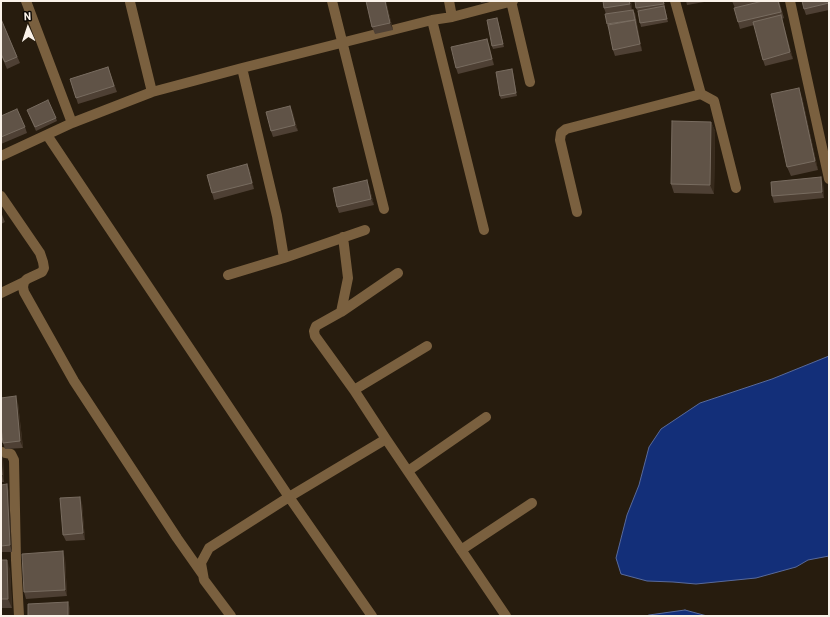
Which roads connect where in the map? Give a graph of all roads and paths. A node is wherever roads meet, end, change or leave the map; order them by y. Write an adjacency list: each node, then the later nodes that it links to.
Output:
1 (26, 1): 15 (street)
2 (130, 1): 13 (street)
3 (332, 1): 10 (street)
4 (449, 1): 8 (street)
5 (512, 1): 8 (street); 12 (street)
6 (675, 1): 14 (street)
7 (790, 1): 18 (street)
8 (452, 17): 9 (street)
9 (432, 20): 10 (street); 24 (street)
10 (342, 43): 11 (street); 21 (street)
11 (242, 68): 13 (street); 26 (street)
12 (530, 82)
13 (152, 92): 15 (street)
14 (701, 94): 19 (street); 22 (street)
15 (72, 124): 16 (street)
16 (47, 136): 17 (street); 38 (street)
17 (1, 156)
18 (829, 179)
19 (736, 188)
20 (1, 196): 29 (street)
21 (384, 209)
22 (577, 212)
23 (365, 230): 25 (street)
24 (484, 230)
25 (343, 237): 26 (street); 31 (street)
26 (284, 258): 28 (street)
27 (398, 273): 31 (street)
28 (228, 275)
29 (24, 282): 30 (street); 41 (street)
30 (1, 293)
31 (341, 312): 33 (street)
32 (427, 346): 33 (street)
33 (354, 390): 35 (street)
34 (486, 417): 37 (street)
35 (386, 439): 37 (street); 38 (street)
36 (1, 452): 42 (street)
37 (408, 471): 40 (street)
38 (289, 497): 41 (street); 44 (street)
39 (532, 503): 40 (street)
40 (461, 550): 45 (street)
41 (203, 574): 43 (street)
42 (19, 616)
43 (230, 616)
44 (372, 616)
45 (506, 616)

